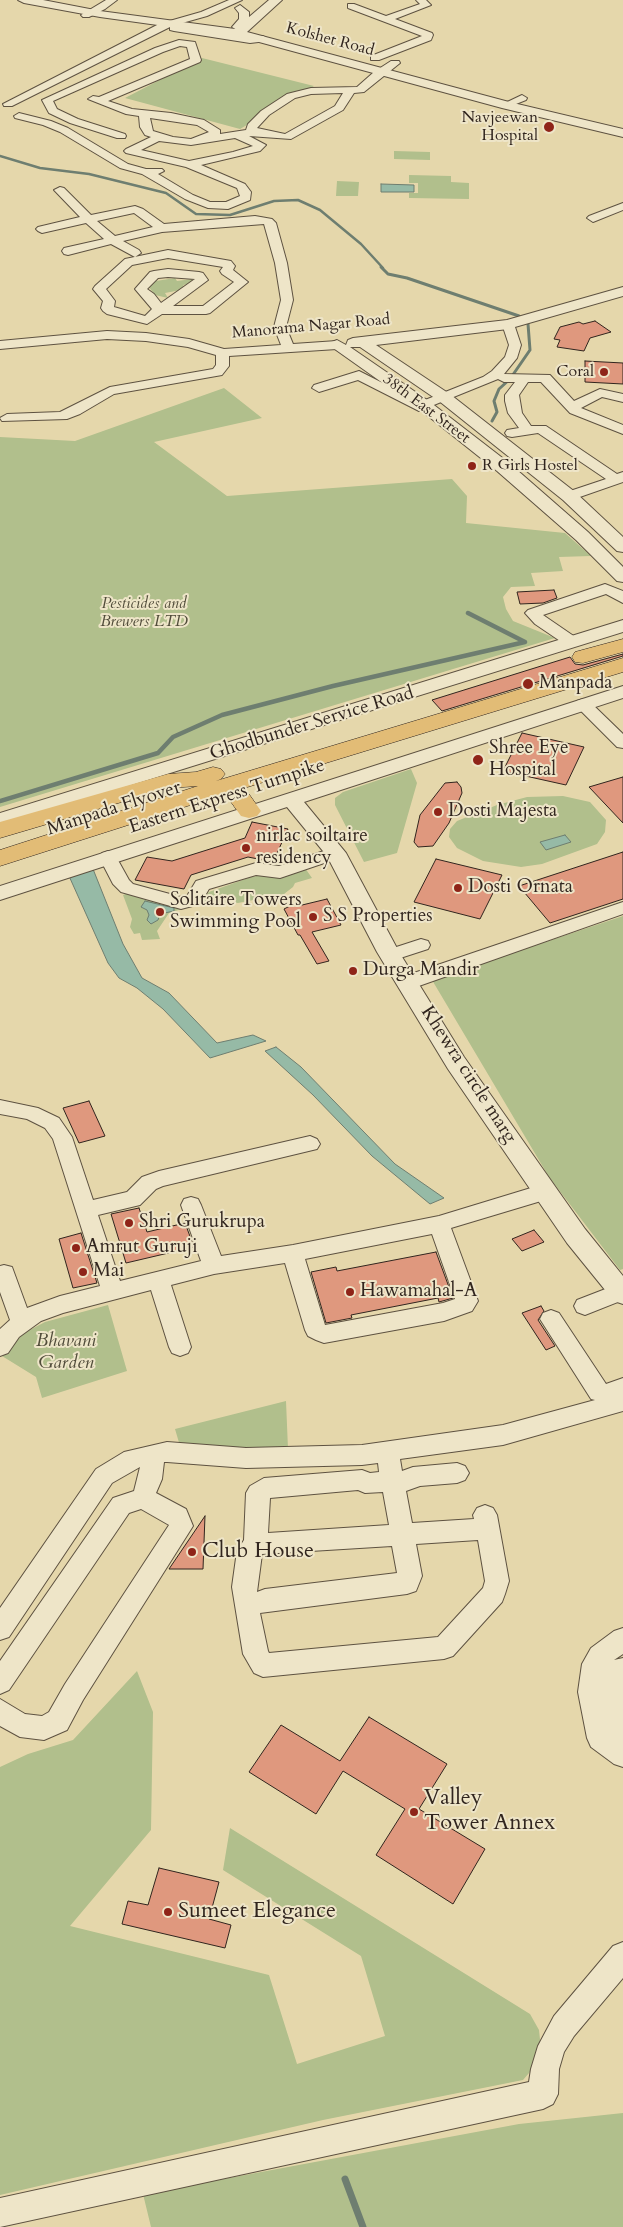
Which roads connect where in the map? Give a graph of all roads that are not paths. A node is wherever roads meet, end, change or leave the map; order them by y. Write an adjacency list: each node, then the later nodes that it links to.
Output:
1 (24, 0): 8 (street, Kolshet Road)
2 (59, 0): 8 (street, Kolshet Road)
3 (121, 0): 8 (street)
4 (276, 0): 13 (street)
5 (366, 0): 9 (street)
6 (421, 0): 9 (street)
7 (242, 4): 10 (street); 12 (street); 13 (street)
8 (100, 9): 11 (street, Kolshet Road); 12 (street, Kolshet Road)
9 (387, 19): 14 (street)
10 (209, 22): 12 (street, Kolshet Road); 13 (street, Kolshet Road)
11 (166, 25): 12 (street, Kolshet Road); 21 (street)
12 (186, 25): 13 (street, Kolshet Road); 17 (street)
13 (238, 31): 14 (street, Kolshet Road); 16 (street, Kolshet Road)
14 (375, 58): 15 (street, Kolshet Road)
15 (395, 63): 16 (street); 19 (street, Kolshet Road)
16 (384, 71): 18 (street); 22 (street, Kolshet Road)
17 (63, 88): 20 (street); 20 (street); 23 (street); 29 (street)
18 (351, 90): 26 (street); 26 (street)
19 (522, 98): 22 (street); 25 (street, Kolshet Road)
20 (99, 100): 24 (street)
21 (4, 104): 23 (street)
22 (506, 105): 27 (street, Kolshet Road)
23 (19, 112): 30 (street); 31 (street)
24 (144, 114): 29 (street); 29 (street)
25 (623, 124)
26 (254, 132): 28 (street)
27 (623, 133)
28 (238, 134): 32 (street); 32 (street)
29 (135, 135): 30 (street)
30 (99, 139): 31 (street); 33 (street)
31 (84, 141): 33 (street)
32 (189, 164): 33 (street); 33 (street)
33 (144, 171)
34 (60, 190): 37 (street)
35 (623, 206): 36 (street)
36 (593, 218)
37 (88, 219): 38 (street); 39 (street); 40 (street)
38 (42, 228)
39 (162, 228): 40 (street); 50 (street)
40 (113, 240): 41 (street); 42 (street)
41 (68, 251)
42 (135, 253)
43 (623, 291): 45 (street, Manorama Nagar Road)
44 (147, 320): 44 (street); 46 (street)
45 (508, 324): 47 (street, Manorama Nagar Road); 55 (street)
46 (146, 337): 48 (street, Manorama Nagar Road); 51 (street, Manorama Nagar Road)
47 (360, 342): 49 (street, Manorama Nagar Road); 55 (street, 38th East Street)
48 (0, 345)
49 (337, 345): 50 (street, Manorama Nagar Road); 57 (street, 38th East Street)
50 (289, 349): 51 (street, Manorama Nagar Road)
51 (223, 353): 59 (street)
52 (525, 377): 53 (street); 58 (street); 60 (street)
53 (504, 378)
54 (318, 388): 57 (street)
55 (445, 398): 57 (street); 64 (street, 38th East Street)
56 (623, 398): 58 (street)
57 (422, 406): 66 (street, 38th East Street)
58 (572, 407): 61 (street)
59 (7, 418)
60 (527, 430): 62 (street); 63 (street)
61 (623, 430)
62 (512, 433)
63 (620, 478): 64 (street)
64 (569, 496): 65 (street, 38th East Street)
65 (604, 530): 66 (street); 67 (street, 38th East Street)
66 (582, 536): 68 (street, 38th East Street)
67 (623, 547)
68 (623, 577)
69 (623, 598): 71 (street)
70 (623, 626): 71 (street, Ghodbunder Service Road)
71 (572, 642): 82 (street, Ghodbunder Service Road)
72 (623, 645): 79 (main road, Eastern Express Turnpike)
73 (623, 665): 78 (main road, Eastern Express Turnpike)
74 (623, 692): 75 (street)
75 (587, 703): 76 (street); 77 (street); 81 (street)
76 (621, 728)
77 (623, 744)
78 (344, 752): 80 (main road, Manpada Flyover); 83 (main road, Eastern Express Turnpike)
79 (199, 779): 80 (main road, Manpada Flyover); 82 (main road, Eastern Express Turnpike)
80 (175, 797): 86 (main road, Manpada Flyover); 89 (main road, Manpada Flyover)
81 (291, 799): 83 (street); 87 (street, Khewra circle marg)
82 (82, 800): 84 (street, Ghodbunder Service Road); 85 (main road, Eastern Express Turnpike)
83 (244, 803): 88 (street); 90 (main road, Eastern Express Turnpike)
84 (0, 820)
85 (0, 830)
86 (0, 846)
87 (336, 853): 88 (street); 95 (street, Khewra circle marg)
88 (108, 857): 91 (street)
89 (0, 858)
90 (0, 870)
91 (0, 893)
92 (623, 908): 95 (street)
93 (421, 945): 95 (street)
94 (432, 961): 95 (street)
95 (400, 969): 98 (street, Khewra circle marg)
96 (0, 1107): 100 (street)
97 (310, 1144): 100 (street)
98 (544, 1192): 101 (street); 107 (street, Khewra circle marg)
99 (191, 1205): 103 (street)
100 (87, 1210): 106 (street)
101 (439, 1224): 102 (street); 102 (street)
102 (293, 1253): 103 (street)
103 (214, 1266): 105 (street)
104 (4, 1273): 110 (street)
105 (158, 1280): 106 (street); 112 (street)
106 (113, 1291): 110 (street)
107 (622, 1293): 108 (street)
108 (586, 1306)
109 (551, 1319): 113 (street)
110 (22, 1324): 111 (street)
111 (0, 1347)
112 (180, 1347)
113 (623, 1387)
114 (623, 1402): 115 (street)
115 (387, 1451): 116 (street); 118 (street)
116 (153, 1455): 119 (street); 123 (street)
117 (457, 1473): 118 (street)
118 (392, 1482): 120 (street); 121 (street)
119 (143, 1498): 126 (street); 127 (street)
120 (402, 1535): 121 (street); 122 (street); 122 (street)
121 (256, 1544): 122 (street)
122 (247, 1607)
123 (0, 1629)
124 (623, 1639): 129 (street)
125 (623, 1670): 128 (street)
126 (0, 1682)
127 (0, 1711)
128 (623, 1730)
129 (623, 1755)
130 (623, 1956): 131 (street)
131 (0, 2213)

